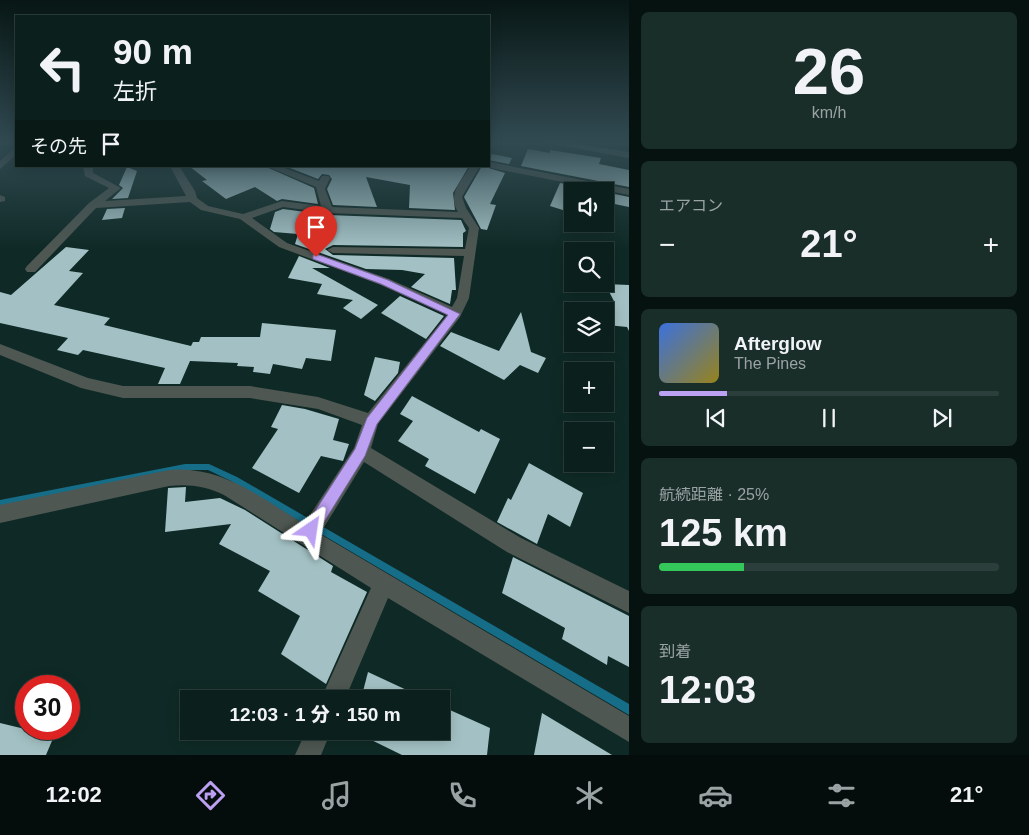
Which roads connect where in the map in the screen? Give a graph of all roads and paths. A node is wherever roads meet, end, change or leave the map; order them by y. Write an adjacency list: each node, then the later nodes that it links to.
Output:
1 (96, 178): 8 (street)
2 (182, 178): 7 (street)
3 (311, 178): 9 (street)
4 (468, 178): 10 (street)
5 (558, 178): 6 (street)
6 (629, 192)
7 (192, 200): 8 (street); 11 (street)
8 (93, 205): 14 (street)
9 (328, 210): 10 (street); 11 (street)
10 (465, 215): 13 (street)
11 (244, 217): 15 (street)
12 (333, 250): 13 (street)
13 (471, 253): 15 (street)
14 (31, 269)
15 (455, 314): 17 (street)
16 (0, 349): 17 (street)
17 (371, 422): 18 (street)
18 (361, 452): 20 (street); 22 (street)
19 (0, 514): 20 (street)
20 (312, 530): 21 (street)
21 (384, 584): 23 (street); 24 (street)
22 (629, 602)
23 (337, 690)
24 (629, 730)
25 (315, 740): 26 (street)
26 (308, 755)

